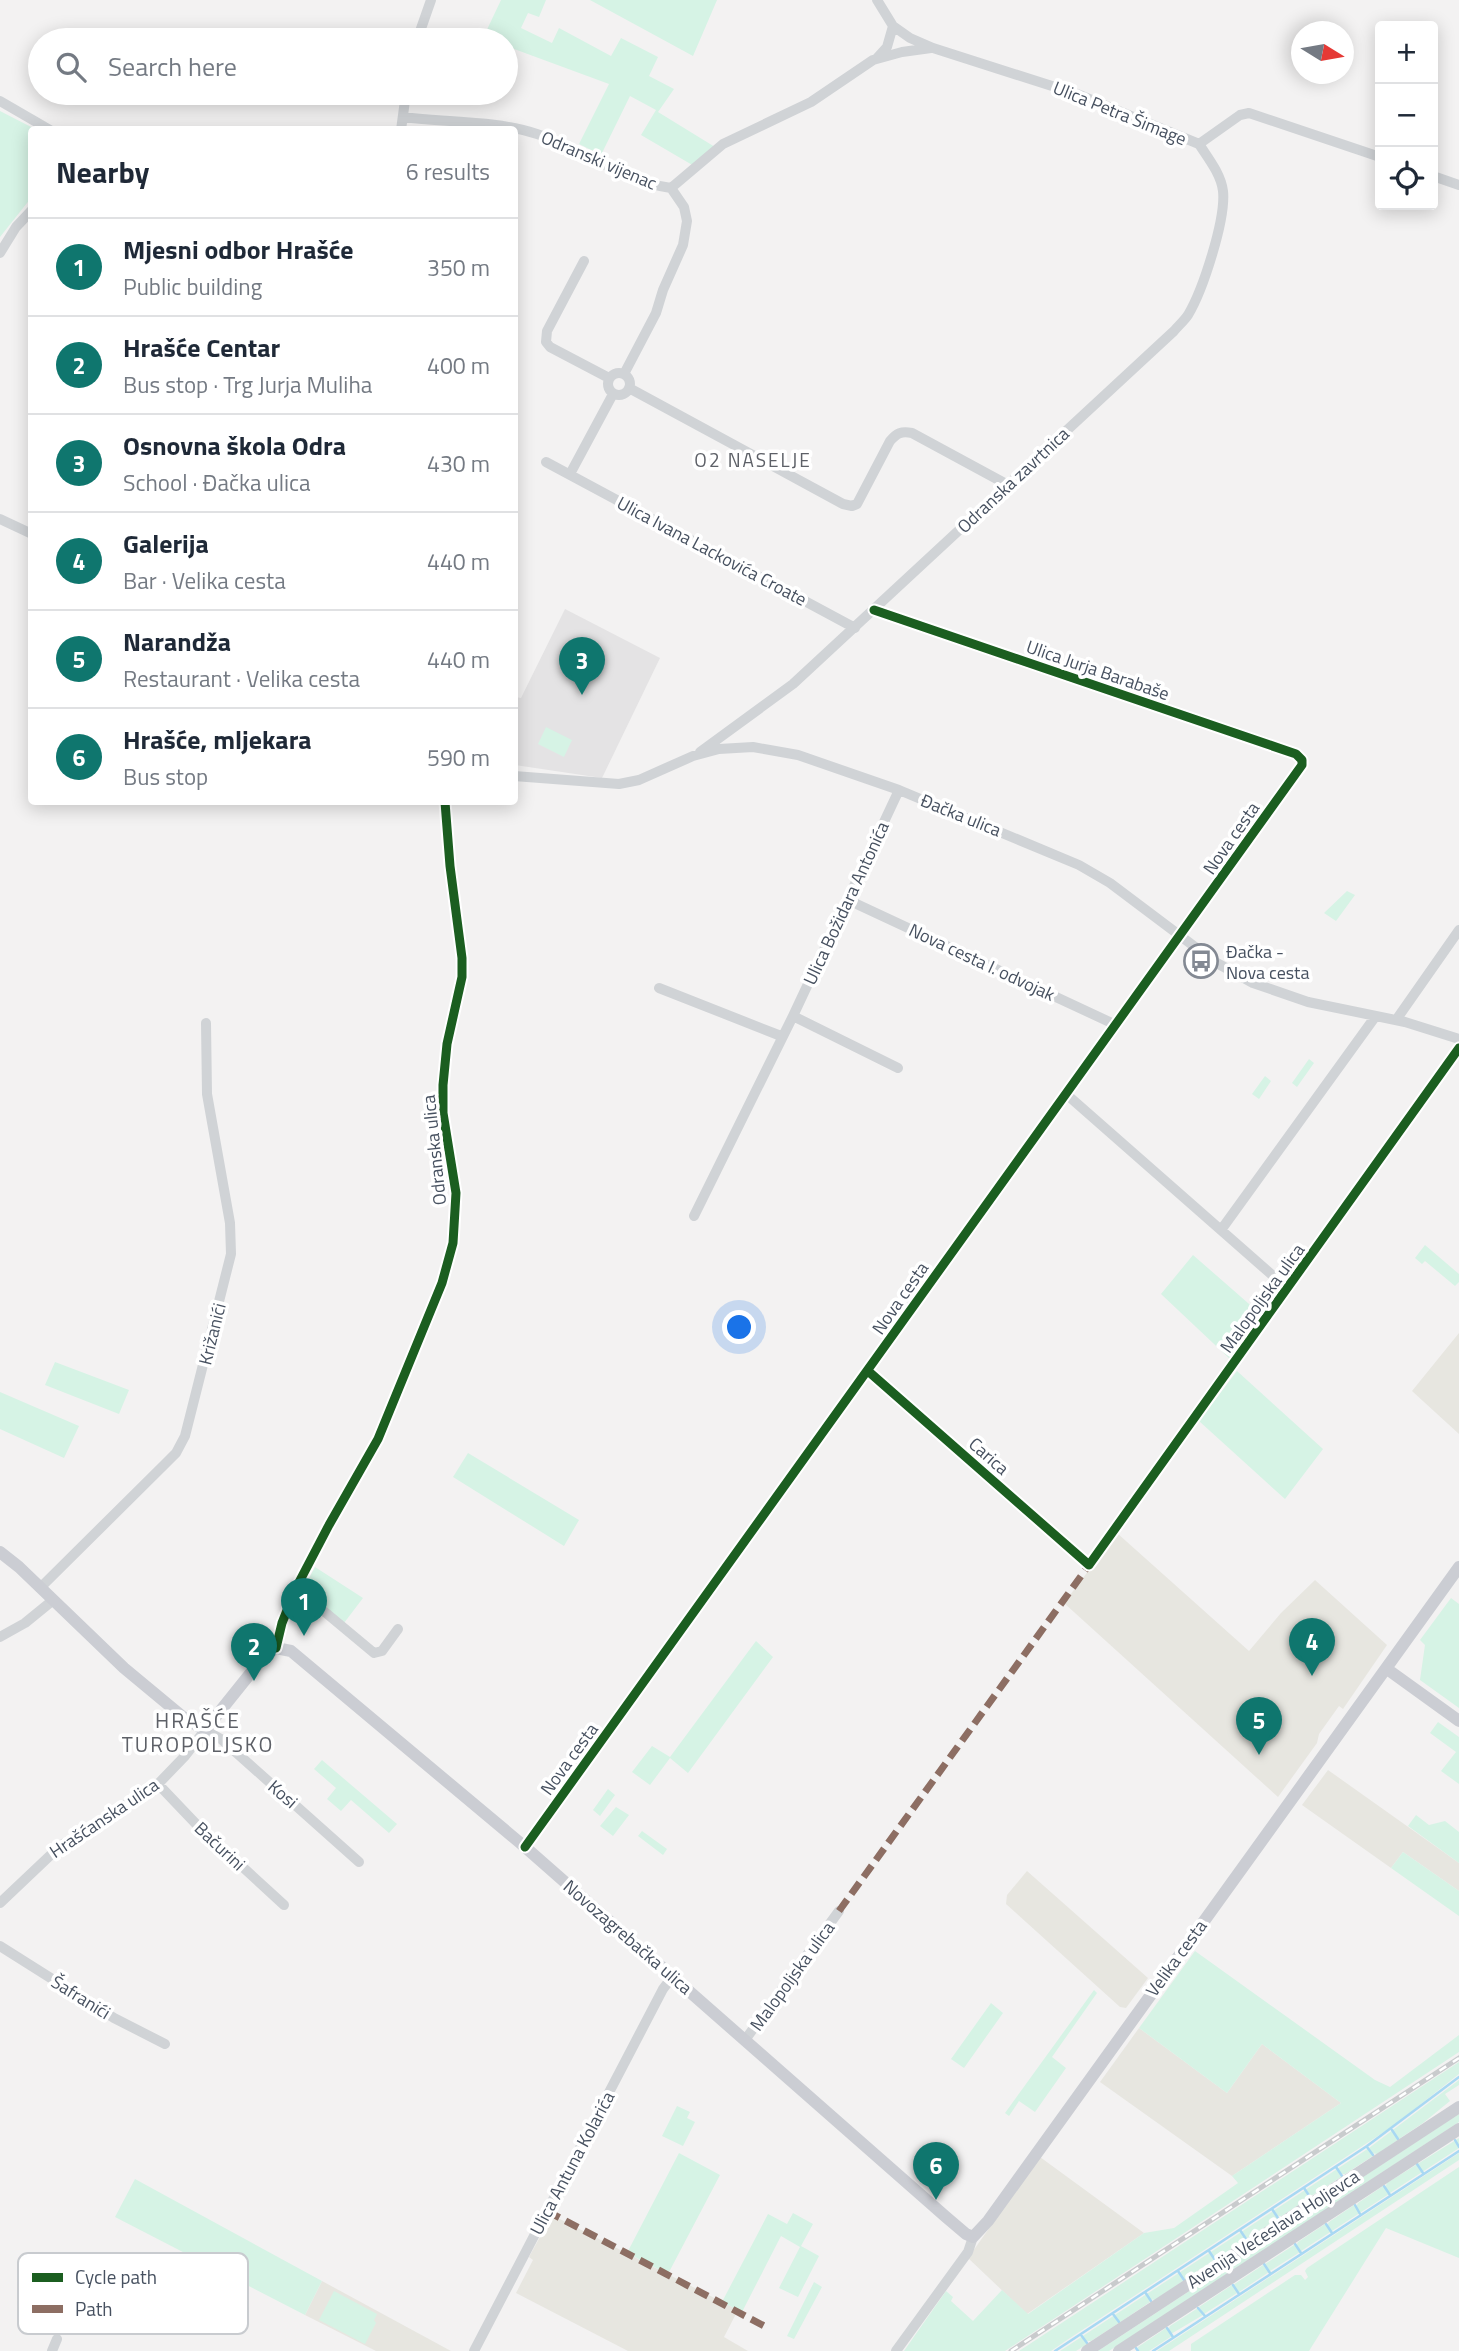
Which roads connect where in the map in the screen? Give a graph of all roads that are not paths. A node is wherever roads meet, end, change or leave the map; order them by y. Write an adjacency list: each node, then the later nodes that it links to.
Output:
1 (431, 0): 4 (street)
2 (877, 0): 3 (street)
3 (893, 26): 5 (street); 6 (street)
4 (421, 28)
5 (933, 48): 6 (street, Odranski vijenac); 14 (street, Ulica Petra Šimage)
6 (877, 58): 18 (street, Odranski vijenac)
7 (0, 101): 10 (street)
8 (404, 105): 9 (street)
9 (403, 117): 11 (street); 12 (street, Odranski vijenac)
10 (43, 126)
11 (402, 126)
12 (496, 126)
13 (518, 130): 18 (street, Odranski vijenac)
14 (1199, 144): 15 (street, Ulica Petra Šimage); 28 (street, Odranska zavrtnica)
15 (1375, 155)
16 (1438, 178): 17 (street)
17 (1459, 185)
18 (671, 188): 22 (street, Odranski vijenac)
19 (28, 214): 20 (street)
20 (0, 253)
21 (584, 261): 23 (street)
22 (624, 374): 23 (street); 24 (street)
23 (609, 378): 25 (street)
24 (629, 388): 25 (street); 28 (street)
25 (613, 394): 27 (street)
26 (545, 462): 27 (street, Ulica Ivana Lackovića Croate)
27 (570, 474): 32 (street, Ulica Ivana Lackovića Croate)
28 (1008, 485): 31 (street, Odranska zavrtnica)
29 (0, 519): 30 (street)
30 (28, 532)
31 (874, 610): 32 (street, Odranska zavrtnica); 36 (street, Ulica Jurja Barabaše)
32 (855, 628): 33 (street, Odranska zavrtnica)
33 (737, 725): 34 (street); 35 (street, Odranska zavrtnica)
34 (747, 747): 35 (street, Đačka ulica); 38 (street, Đačka ulica)
35 (693, 756): 37 (street, Đačka ulica)
36 (1300, 768): 42 (street, Nova cesta)
37 (518, 776)
38 (899, 790): 40 (street, Ulica Božidara Antonića); 42 (street, Đačka ulica)
39 (446, 805): 62 (street, Odranska ulica)
40 (848, 900): 44 (street, Ulica Božidara Antonića); 48 (street, Nova cesta I. odvojak)
41 (1459, 930): 46 (street)
42 (1180, 936): 45 (street, Đačka ulica); 48 (street, Nova cesta)
43 (659, 988): 49 (street)
44 (793, 1016): 49 (street, Ulica Božidara Antonića); 52 (street)
45 (1375, 1017): 46 (street, Đačka ulica); 55 (street)
46 (1396, 1020): 50 (street, Đačka ulica)
47 (206, 1023): 61 (street, Križanići)
48 (1116, 1025): 53 (street, Nova cesta)
49 (781, 1037): 54 (street, Ulica Božidara Antonića)
50 (1459, 1039)
51 (1459, 1048): 56 (street, Malopoljska ulica)
52 (898, 1068)
53 (1065, 1093): 55 (street); 57 (street, Nova cesta)
54 (694, 1216)
55 (1221, 1230): 56 (street)
56 (1288, 1289): 59 (street, Malopoljska ulica)
57 (868, 1371): 59 (street, Carica); 71 (street, Nova cesta)
58 (0, 1552): 61 (main road)
59 (1089, 1564)
60 (1459, 1567): 67 (main road, Velika cesta)
61 (40, 1588): 63 (main road)
62 (296, 1588): 64 (street); 66 (street, Odranska ulica)
63 (52, 1601): 65 (street); 69 (main road)
64 (398, 1629)
65 (0, 1636)
66 (276, 1648): 69 (main road); 71 (main road, Novozagrebačka ulica)
67 (1387, 1669): 68 (main road); 82 (main road, Velika cesta)
68 (1459, 1721)
69 (205, 1730): 70 (street, Hrašćanska ulica); 72 (street, Kosi)
70 (158, 1784): 73 (street, Hrašćanska ulica); 74 (street, Bačurini)
71 (525, 1847): 77 (main road, Novozagrebačka ulica)
72 (359, 1861)
73 (0, 1903)
74 (284, 1905)
75 (839, 1911): 78 (street, Malopoljska ulica)
76 (0, 1946): 79 (street, Šafranići)
77 (672, 1977): 78 (main road, Novozagrebačka ulica); 85 (street, Ulica Antuna Kolarića)
78 (745, 2040): 82 (main road, Novozagrebačka ulica)
79 (165, 2044)
80 (1459, 2107): 87 (main road, Avenija Većeslava Holjevca)
81 (1459, 2129): 88 (main road, Avenija Većeslava Holjevca)
82 (973, 2237): 86 (street, Velika cesta)
83 (57, 2339): 84 (street)
84 (52, 2351)
85 (474, 2351)
86 (896, 2351)
87 (1087, 2351)
88 (1119, 2351)

